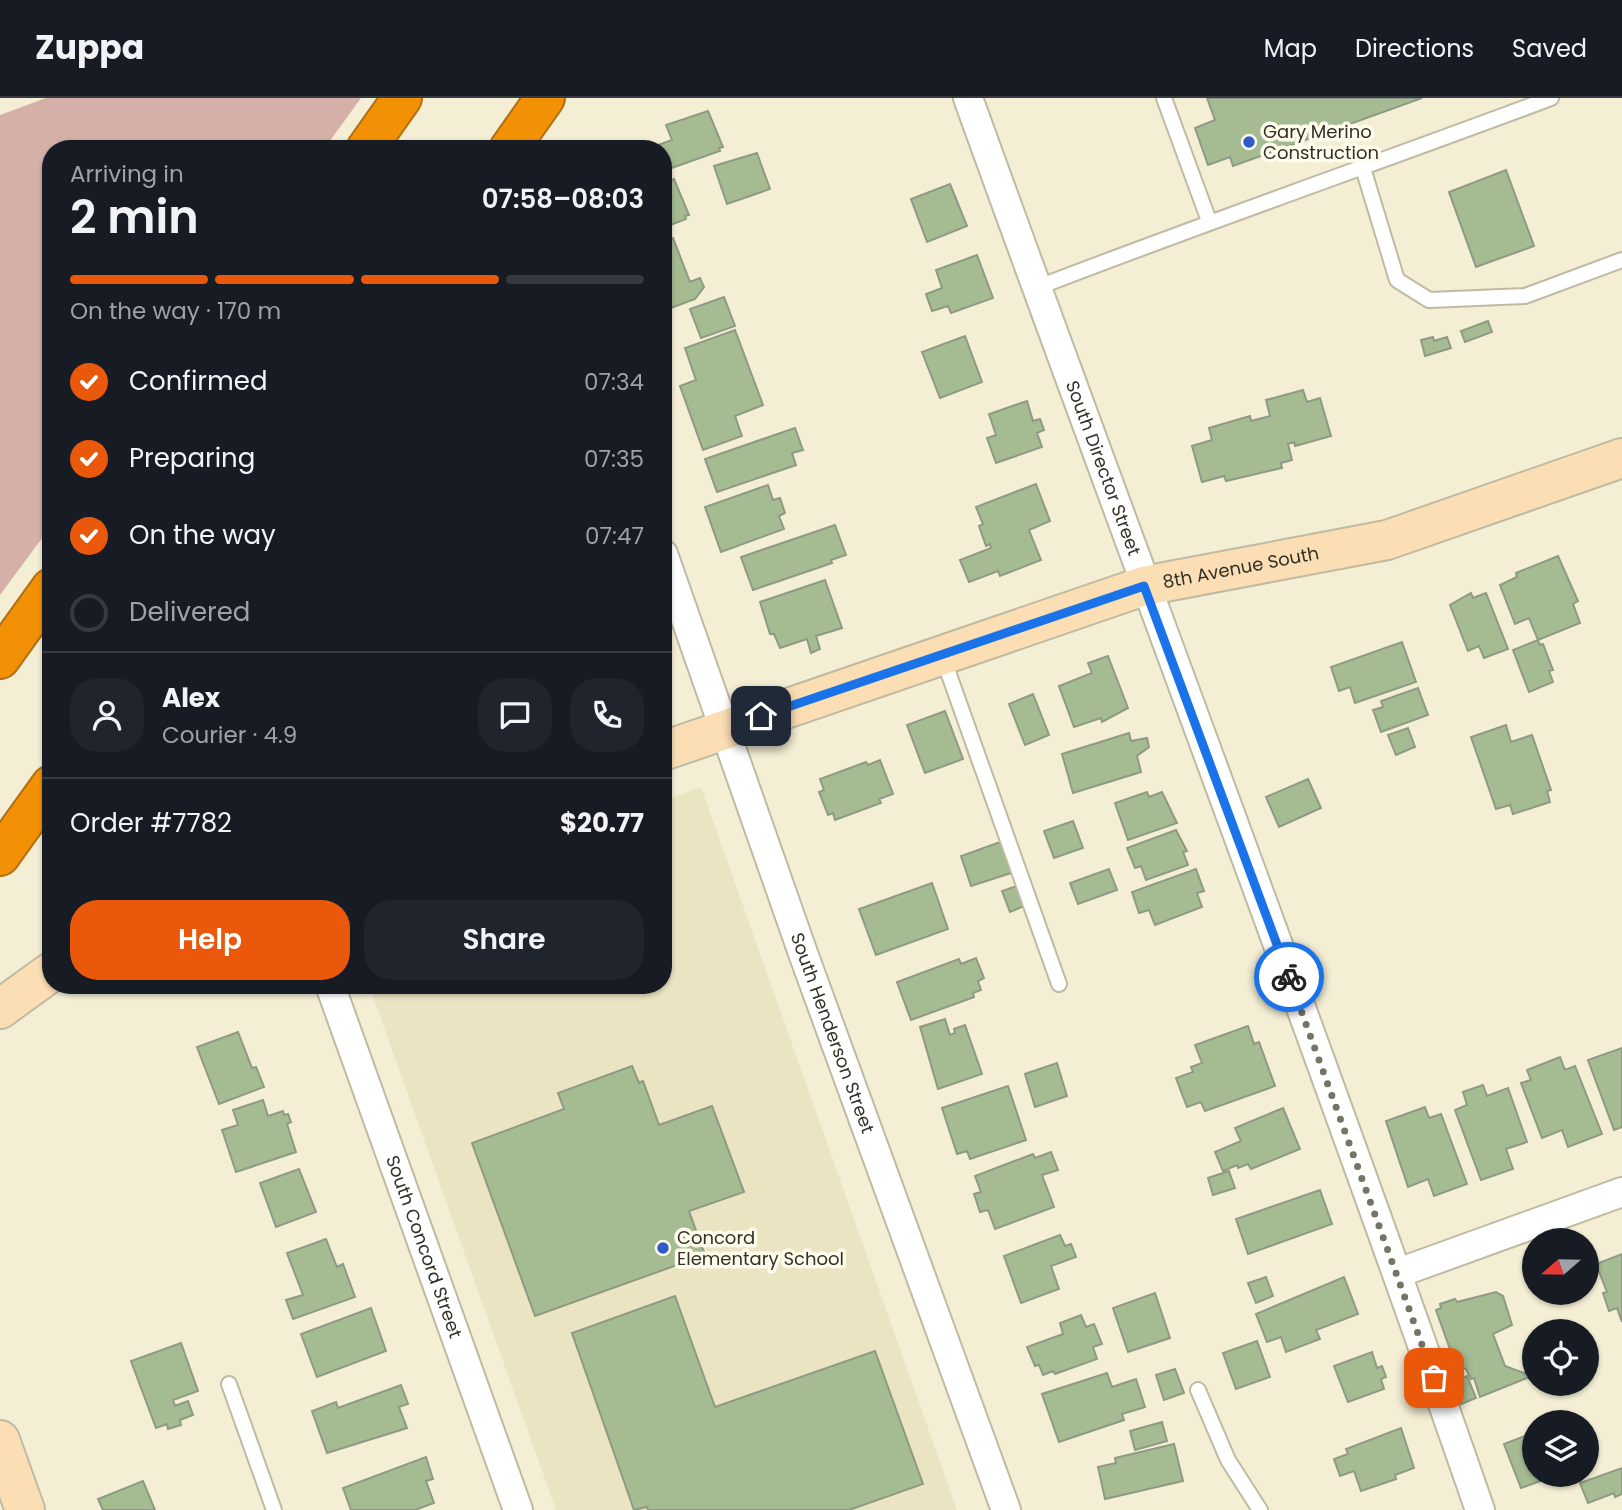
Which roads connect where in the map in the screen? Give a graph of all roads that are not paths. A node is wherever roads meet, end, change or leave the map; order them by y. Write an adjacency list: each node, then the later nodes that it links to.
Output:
1 (402, 98): 6 (highway)
2 (545, 98): 7 (highway)
3 (968, 98): 11 (street, South Director Street)
4 (1164, 98): 9 (lane)
5 (1552, 98): 8 (lane)
6 (372, 140)
7 (515, 140)
8 (1363, 168): 9 (lane); 10 (lane)
9 (1209, 221): 11 (lane)
10 (1622, 260)
11 (1037, 288): 14 (street, South Director Street)
12 (1622, 458): 14 (street, 8th Avenue South)
13 (672, 579): 18 (street, South Henderson Street)
14 (1144, 586): 16 (street, 8th Avenue South); 27 (street, South Director Street)
15 (42, 601): 17 (highway)
16 (942, 654): 18 (street, 8th Avenue South); 23 (lane)
17 (0, 659)
18 (725, 728): 19 (street, 8th Avenue South); 34 (street, South Henderson Street)
19 (672, 748)
20 (42, 798): 21 (highway)
21 (0, 856)
22 (42, 979): 25 (street)
23 (1059, 984)
24 (333, 994): 33 (street, South Concord Street)
25 (0, 1009)
26 (1622, 1192): 27 (street)
27 (1398, 1273): 36 (street, South Director Street)
28 (229, 1384): 32 (lane)
29 (1198, 1391): 35 (lane)
30 (0, 1440): 31 (street)
31 (25, 1510)
32 (274, 1510)
33 (518, 1510)
34 (1006, 1510)
35 (1260, 1510)
36 (1480, 1510)

